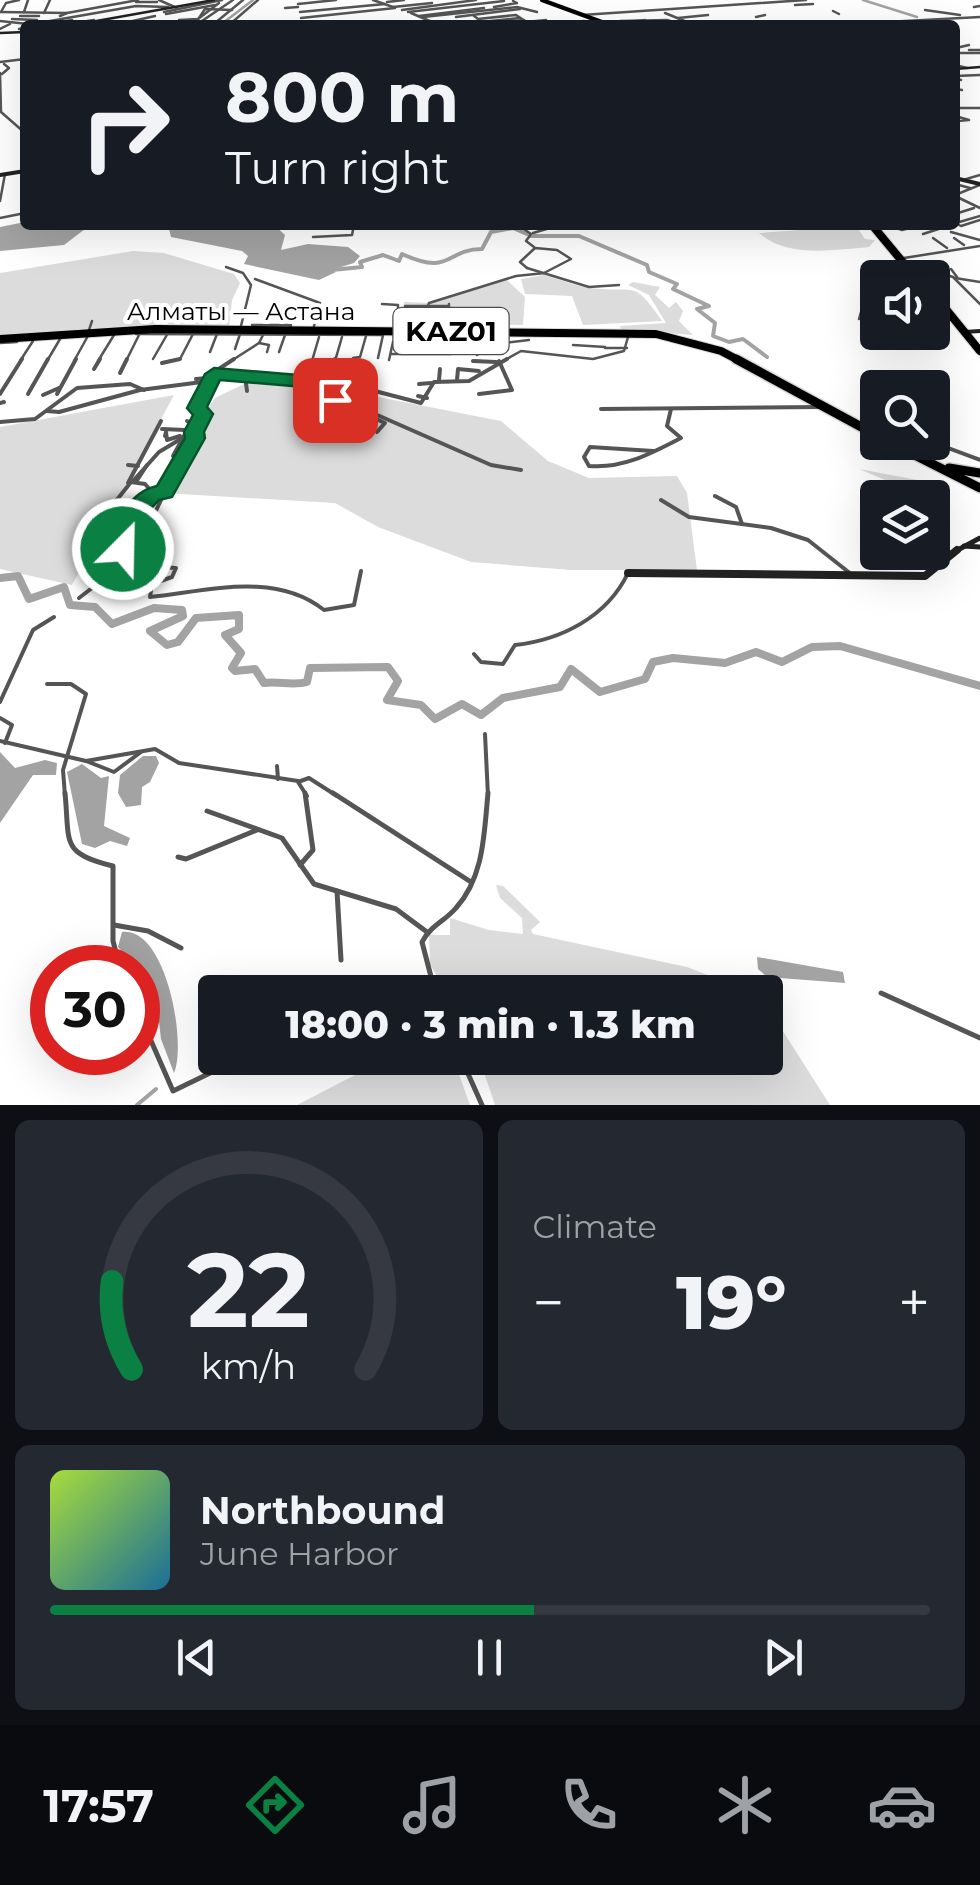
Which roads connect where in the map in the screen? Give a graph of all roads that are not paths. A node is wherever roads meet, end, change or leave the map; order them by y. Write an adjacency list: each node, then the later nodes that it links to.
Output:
1 (18, 0): 50 (street); 63 (street)
2 (28, 0): 45 (street)
3 (50, 0): 51 (street)
4 (138, 0): 27 (street)
5 (144, 0): 15 (street)
6 (222, 0): 16 (street); 47 (street)
7 (233, 0): 38 (street)
8 (243, 0): 39 (street)
9 (259, 0): 89 (street)
10 (312, 0): 28 (street)
11 (336, 0): 28 (street)
12 (443, 0): 22 (street)
13 (475, 0): 24 (street)
14 (541, 0): 56 (highway)
15 (158, 1): 23 (street); 27 (street)
16 (216, 2): 30 (main road); 34 (street); 47 (street)
17 (390, 2): 22 (street); 22 (street); 28 (street); 28 (street); 43 (street)
18 (488, 2): 19 (street); 24 (street)
19 (510, 2): 24 (street); 24 (street); 33 (street); 67 (street)
20 (803, 2): 21 (street); 25 (street); 40 (street)
21 (814, 2)
22 (424, 3): 24 (street); 24 (street); 43 (street)
23 (168, 4): 30 (street)
24 (464, 4): 32 (street); 32 (street); 67 (street)
25 (793, 4)
26 (37, 5): 53 (street)
27 (117, 6): 37 (street)
28 (298, 6): 35 (street)
29 (980, 6): 31 (street)
30 (176, 7): 47 (main road); 80 (street)
31 (974, 7)
32 (447, 8): 43 (street); 55 (street)
33 (525, 8): 48 (street); 62 (street)
34 (211, 9): 38 (street); 86 (street)
35 (286, 9)
36 (710, 9): 40 (street)
37 (98, 10): 42 (street)
38 (221, 10): 39 (street); 87 (street)
39 (232, 10): 88 (street)
40 (683, 10): 49 (street)
41 (925, 10): 66 (street)
42 (87, 11): 52 (street)
43 (406, 11): 55 (street)
44 (833, 11): 60 (street)
45 (25, 12): 53 (street); 63 (street)
46 (150, 12): 47 (main road); 54 (main road); 65 (street)
47 (164, 12): 61 (street)
48 (537, 12)
49 (660, 12): 56 (street); 57 (street)
50 (1, 13): 63 (street)
51 (44, 13): 52 (street); 53 (street)
52 (67, 13): 79 (street)
53 (36, 14): 63 (street)
54 (140, 14): 64 (main road); 75 (street)
55 (414, 14): 67 (street)
56 (582, 14): 93 (highway)
57 (668, 14): 71 (street); 77 (street)
58 (708, 14): 71 (street)
59 (765, 14): 72 (street)
60 (840, 14)
61 (178, 15)
62 (473, 15): 68 (street); 91 (street)
63 (14, 16): 78 (street); 98 (street); 99 (street); 100 (street)
64 (130, 16): 70 (main road); 83 (street)
65 (155, 16): 75 (street); 85 (street)
66 (958, 16): 69 (street); 97 (street)
67 (421, 17): 90 (street)
68 (456, 17)
69 (980, 17)
70 (119, 18): 74 (main road); 82 (street)
71 (678, 18): 95 (street)
72 (756, 18)
73 (846, 18): 96 (street)
74 (108, 19): 81 (main road)
75 (146, 19): 84 (street)
76 (532, 19): 92 (street)
77 (661, 19): 94 (street)
78 (39, 20)
79 (48, 20)
80 (52, 20)
81 (102, 20)
82 (122, 20)
83 (135, 20)
84 (141, 20)
85 (160, 20)
86 (195, 20)
87 (204, 20)
88 (219, 20)
89 (236, 20)
90 (428, 20)
91 (478, 20)
92 (528, 20)
93 (600, 20)
94 (666, 20)
95 (680, 20)
96 (851, 20)
97 (926, 20)
98 (0, 21)
99 (20, 28)
100 (0, 31)
101 (966, 50): 102 (street)
102 (975, 56)
103 (2, 62): 104 (street)
104 (1, 74): 107 (street)
105 (979, 76): 106 (street)
106 (960, 78)
107 (20, 129)
108 (2, 175): 114 (street)
109 (960, 184): 111 (street)
110 (980, 184): 111 (street)
111 (975, 190): 112 (street)
112 (960, 194)
113 (960, 198): 115 (street)
114 (0, 201)
115 (965, 201): 116 (street); 117 (street)
116 (960, 203)
117 (979, 208)
118 (980, 218): 120 (street)
119 (960, 224): 120 (street)
120 (966, 224): 121 (street)
121 (980, 228)
122 (353, 230): 131 (street)
123 (527, 230): 124 (street); 137 (street)
124 (546, 230)
125 (879, 230): 140 (highway)
126 (879, 230): 141 (highway)
127 (935, 230): 129 (street)
128 (951, 232): 134 (street)
129 (923, 234)
130 (980, 234): 134 (street)
131 (312, 237)
132 (933, 238): 138 (street)
133 (954, 238): 136 (street)
134 (971, 238): 135 (street)
135 (980, 240)
136 (964, 245): 138 (street); 139 (street)
137 (535, 248): 143 (street); 144 (street)
138 (947, 248): 140 (street)
139 (978, 248)
140 (904, 258)
141 (903, 260)
142 (226, 267): 168 (street)
143 (527, 268): 144 (street); 147 (street)
144 (545, 273): 147 (street); 150 (street)
145 (950, 273): 146 (street)
146 (954, 274): 149 (street); 153 (street)
147 (516, 276): 151 (street)
148 (255, 278): 178 (street)
149 (980, 282)
150 (619, 285)
151 (449, 298): 155 (street); 156 (street)
152 (382, 304): 170 (street)
153 (980, 304)
154 (404, 306): 155 (street)
155 (426, 306): 156 (street); 160 (street)
156 (449, 306): 161 (street)
157 (950, 311): 174 (highway)
158 (403, 314): 160 (street)
159 (860, 314): 164 (street)
160 (427, 315): 161 (street); 171 (street)
161 (449, 315): 167 (street)
162 (492, 316): 173 (street)
163 (950, 317): 202 (highway)
164 (858, 319)
165 (92, 321): 182 (street)
166 (252, 324): 169 (street)
167 (448, 324)
168 (239, 330): 169 (highway, Алматы — Астана / KАZ01); 177 (highway, Алматы — Астана / KАZ01); 197 (street)
169 (265, 330): 181 (highway, Алматы — Астана / KАZ01); 193 (street)
170 (398, 331): 171 (highway, Алматы — Астана / KАZ01); 178 (highway, Алматы — Астана / KАZ01)
171 (428, 331): 172 (highway, Алматы — Астана / KАZ01)
172 (468, 331): 173 (highway, Алматы — Астана / KАZ01); 192 (street)
173 (492, 331): 179 (highway, Алматы — Астана / KАZ01)
174 (973, 331): 188 (street); 202 (highway)
175 (140, 332): 176 (highway, Алматы — Астана / KАZ01); 182 (highway, Алматы — Астана / KАZ01); 184 (street); 218 (street)
176 (168, 332): 177 (highway, Алматы — Астана / KАZ01); 183 (street); 209 (street)
177 (221, 332): 183 (street); 199 (street)
178 (312, 332): 181 (highway, Алматы — Астана / KАZ01); 185 (street); 211 (street)
179 (528, 332): 180 (highway, Алматы — Астана / KАZ01); 194 (street)
180 (627, 332): 191 (street); 196 (street); 239 (highway, Алматы — Астана / KАZ01)
181 (287, 333): 201 (street)
182 (89, 334): 184 (street); 187 (highway, Алматы — Астана / KАZ01); 226 (street)
183 (192, 334): 212 (street)
184 (114, 335): 215 (street)
185 (342, 336): 186 (street); 214 (street)
186 (366, 336): 207 (street); 208 (street)
187 (62, 337): 189 (highway, Алматы — Астана / KАZ01); 231 (street)
188 (980, 338)
189 (32, 340): 190 (highway, Алматы — Астана / KАZ01); 230 (street)
190 (6, 341): 198 (street)
191 (620, 342)
192 (469, 343): 194 (street); 206 (street)
193 (259, 344): 200 (street); 205 (street)
194 (486, 345): 204 (street)
195 (573, 345): 196 (street)
196 (628, 348): 213 (street)
197 (235, 349)
198 (0, 351)
199 (210, 352)
200 (266, 352)
201 (279, 352)
202 (980, 353)
203 (451, 354): 206 (street)
204 (479, 355): 213 (street)
205 (237, 356): 210 (street); 219 (street)
206 (390, 357)
207 (353, 358)
208 (378, 358)
209 (153, 359)
210 (229, 359)
211 (312, 361)
212 (162, 362)
213 (496, 362): 217 (street); 217 (street); 234 (street)
214 (325, 368)
215 (94, 369)
216 (440, 369): 223 (street)
217 (480, 371): 222 (street); 222 (street)
218 (120, 373)
219 (212, 374): 220 (street); 221 (street); 228 (street); 243 (street)
220 (246, 375): 224 (street); 229 (street)
221 (198, 377)
222 (457, 380): 223 (street)
223 (437, 381): 225 (street); 237 (street)
224 (322, 383): 235 (street); 237 (street)
225 (419, 384)
226 (59, 388): 227 (street); 233 (street)
227 (51, 390): 232 (street); 233 (street)
228 (144, 390): 238 (street); 242 (street)
229 (247, 391)
230 (0, 394)
231 (28, 394)
232 (43, 394)
233 (57, 394): 238 (street)
234 (479, 394)
235 (334, 396): 250 (street); 260 (street)
236 (418, 396): 237 (street)
237 (427, 398)
238 (62, 400): 242 (street)
239 (824, 407): 241 (street); 247 (highway, Алматы — Астана / KАZ01)
240 (602, 409): 241 (street)
241 (671, 409): 254 (street)
242 (47, 410): 244 (street)
243 (198, 421): 246 (street); 251 (street)
244 (0, 422)
245 (162, 422): 259 (street)
246 (189, 422): 249 (street); 251 (street)
247 (860, 426)
248 (162, 428): 249 (street)
249 (178, 430): 251 (street)
250 (376, 432)
251 (187, 433): 252 (street); 255 (street); 262 (street); 264 (street)
252 (165, 436)
253 (950, 449): 257 (street)
254 (653, 451): 254 (street)
255 (173, 456)
256 (924, 460): 261 (highway); 263 (highway)
257 (980, 460)
258 (128, 465): 259 (street)
259 (138, 466): 262 (street)
260 (521, 470)
261 (980, 473)
262 (135, 482): 264 (street); 267 (street)
263 (980, 485)
264 (156, 494): 268 (street); 275 (street)
265 (715, 496): 269 (street)
266 (661, 500): 269 (street)
267 (112, 506)
268 (130, 518): 273 (street); 274 (street)
269 (746, 527): 277 (street)
270 (980, 538): 271 (main road)
271 (963, 546): 272 (main road); 277 (main road)
272 (980, 546)
273 (94, 565)
274 (117, 567): 278 (street); 279 (street)
275 (360, 571)
276 (628, 572): 277 (main road); 281 (street)
277 (855, 577)
278 (113, 582)
279 (80, 598)
280 (54, 617): 283 (street)
281 (474, 654)
282 (46, 684): 288 (street)
283 (0, 702)
284 (0, 718): 286 (street)
285 (485, 734): 297 (street)
286 (2, 742): 288 (street)
287 (147, 749): 289 (street); 289 (street); 291 (street)
288 (66, 758): 289 (street); 299 (street)
289 (86, 761)
290 (278, 766): 291 (street)
291 (278, 778): 292 (street)
292 (298, 781): 296 (street); 297 (street)
293 (207, 811): 294 (street)
294 (257, 830): 295 (street); 296 (street)
295 (178, 857)
296 (300, 866): 298 (street)
297 (471, 882): 300 (street)
298 (339, 890): 300 (street); 303 (street)
299 (114, 925): 301 (street); 302 (street)
300 (427, 932): 304 (street)
301 (117, 945)
302 (181, 948)
303 (341, 960)
304 (429, 975)
305 (880, 993): 306 (street)
306 (980, 1038)
307 (160, 1061): 308 (street)
308 (206, 1075)
309 (469, 1075): 310 (street)
310 (482, 1105)

